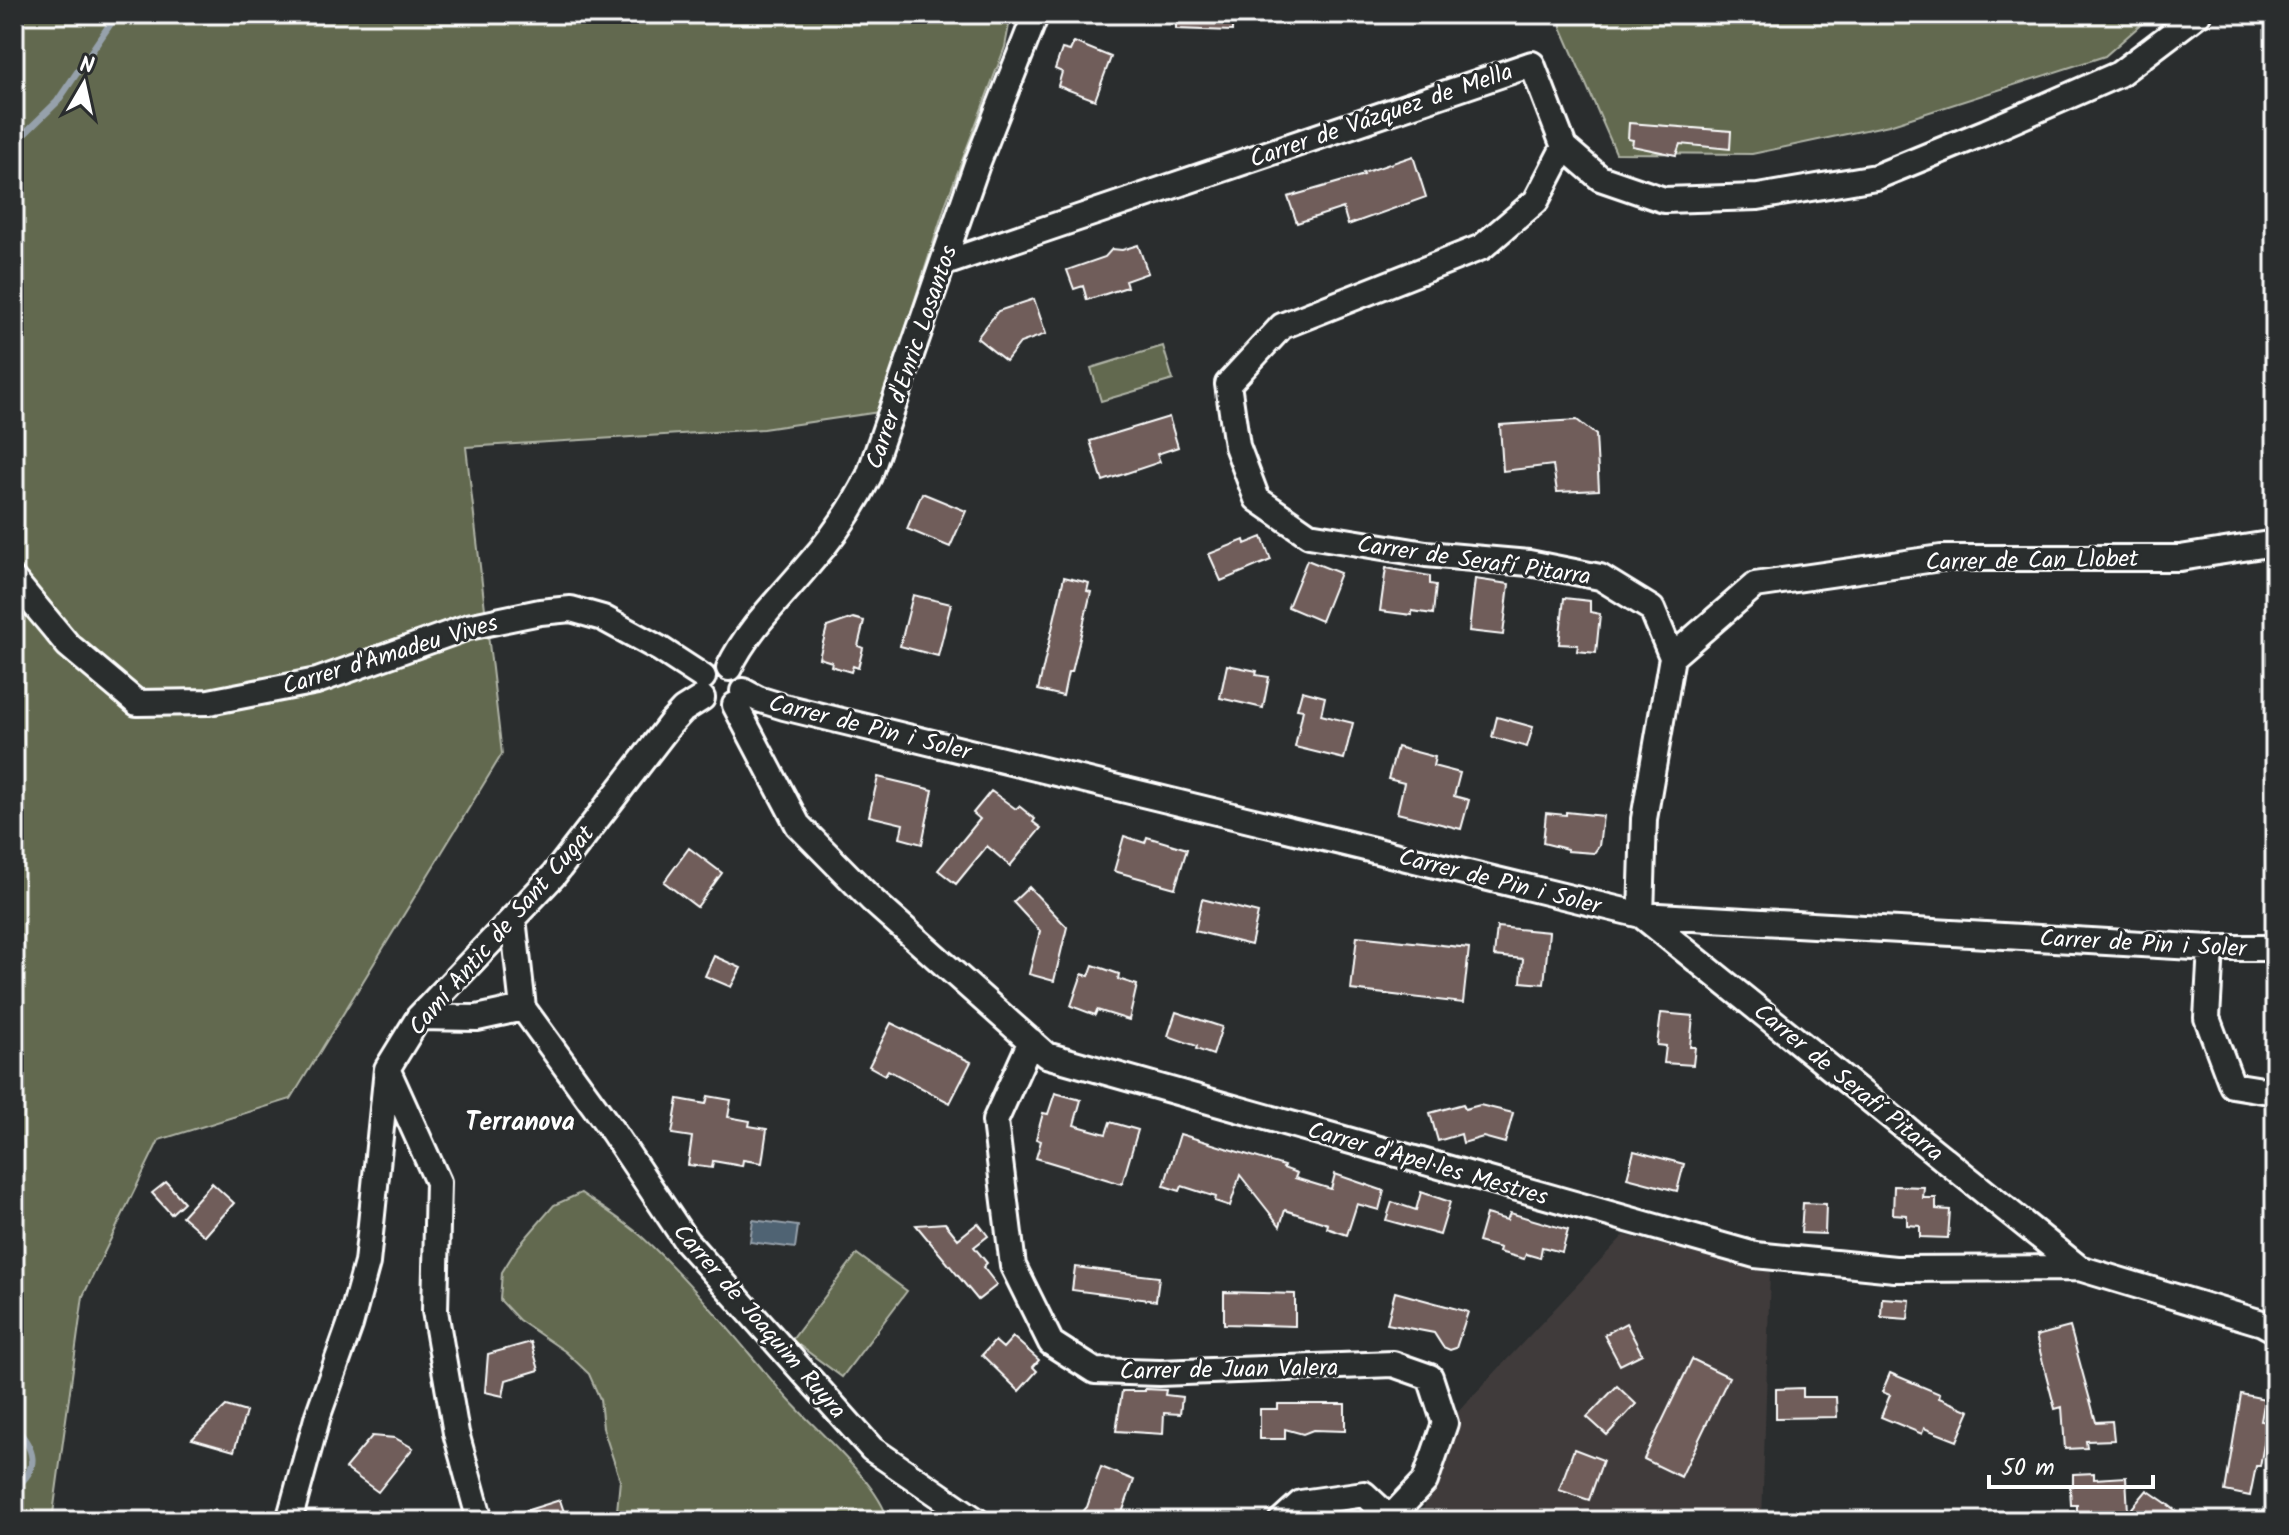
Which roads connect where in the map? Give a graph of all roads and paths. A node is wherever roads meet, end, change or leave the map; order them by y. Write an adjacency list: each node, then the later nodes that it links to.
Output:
1 (1036, 14): 4 (street, Carrer d'Enric Losantos)
2 (2198, 14): 3 (street, Carrer de Vázquez de Mella)
3 (1564, 147): 4 (street, Carrer de Vázquez de Mella); 7 (street, Carrer de Serafí Pitarra)
4 (945, 263): 8 (street, Carrer d'Enric Losantos)
5 (2275, 543): 7 (street, Carrer de Can Llobet)
6 (14, 580): 9 (street, Carrer d'Amadeu Vives)
7 (1672, 657): 11 (street)
8 (729, 668): 9 (street); 10 (street)
9 (703, 687): 10 (street); 12 (street, Camí Antic de Sant Cugat)
10 (739, 698): 11 (street, Carrer de Pin i Soler); 17 (street, Carrer d'Apel·les Mestres)
11 (1641, 915): 13 (street, Carrer de Pin i Soler); 20 (street, Carrer de Serafí Pitarra)
12 (513, 918): 15 (street, Carrer de Joaquim Ruyra); 16 (street, Camí Antic de Sant Cugat)
13 (2211, 948): 14 (street, Carrer de Pin i Soler); 19 (street)
14 (2275, 948)
15 (523, 1008): 16 (street); 25 (street, Carrer de Joaquim Ruyra)
16 (419, 1017): 18 (street, Camí Antic de Sant Cugat)
17 (1031, 1041): 20 (street, Carrer d'Apel·les Mestres); 22 (street, Carrer de Juan Valera)
18 (387, 1069): 23 (street, Camí Antic de Sant Cugat); 24 (street)
19 (2275, 1092)
20 (2079, 1268): 21 (street, Carrer d'Apel·les Mestres)
21 (2275, 1330)
22 (1392, 1519): 26 (street)
23 (289, 1521)
24 (480, 1521)
25 (977, 1521)
26 (1281, 1521)

